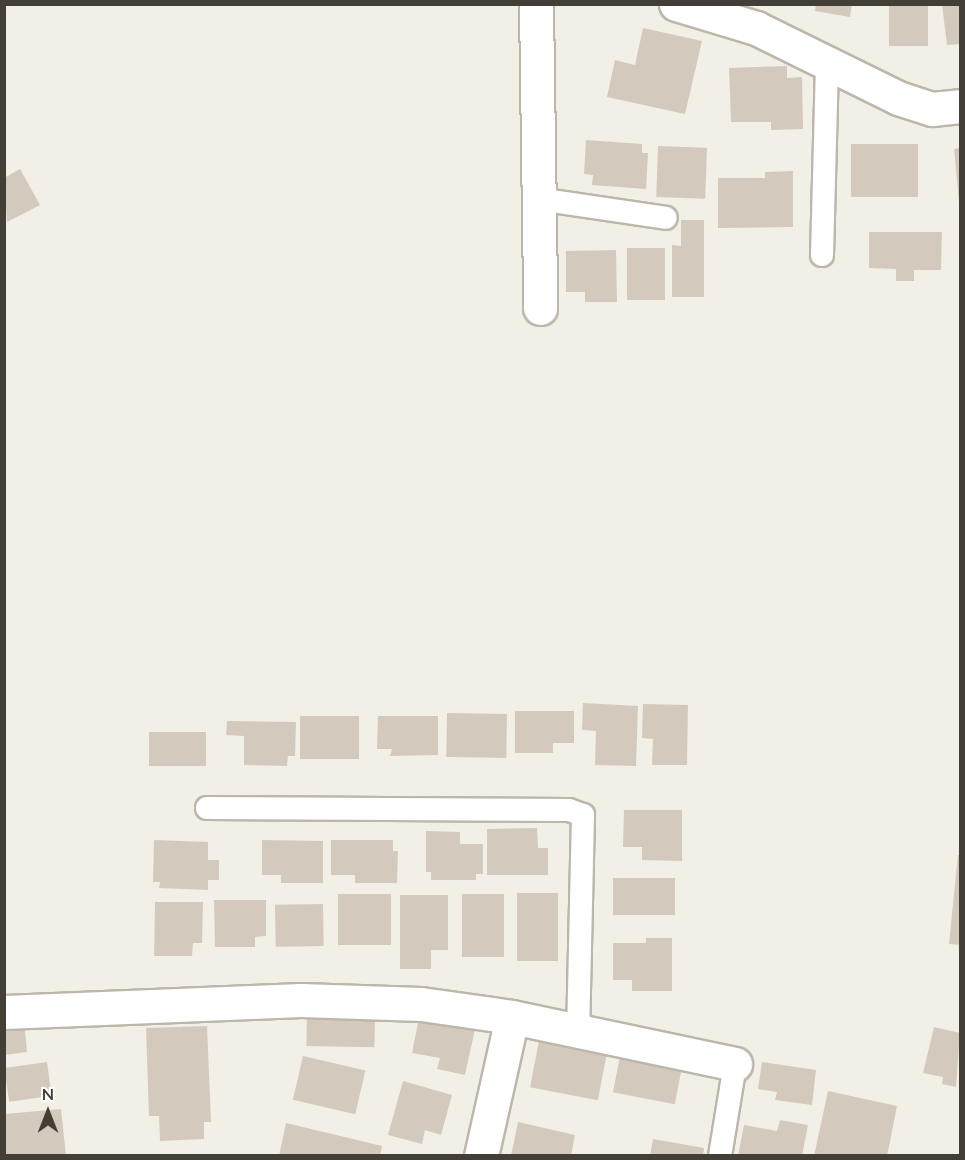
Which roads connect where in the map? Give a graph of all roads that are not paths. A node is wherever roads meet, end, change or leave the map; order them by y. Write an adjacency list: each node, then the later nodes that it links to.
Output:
1 (536, 4): 5 (street)
2 (676, 4): 3 (street)
3 (827, 60): 4 (street); 7 (lane)
4 (960, 106)
5 (538, 199): 6 (lane); 8 (street)
6 (666, 218)
7 (822, 255)
8 (540, 308)
9 (207, 808): 12 (lane)
10 (4, 1012): 11 (street)
11 (512, 1017): 12 (street); 14 (street)
12 (578, 1031): 13 (street)
13 (735, 1064): 15 (lane)
14 (481, 1155)
15 (720, 1155)

